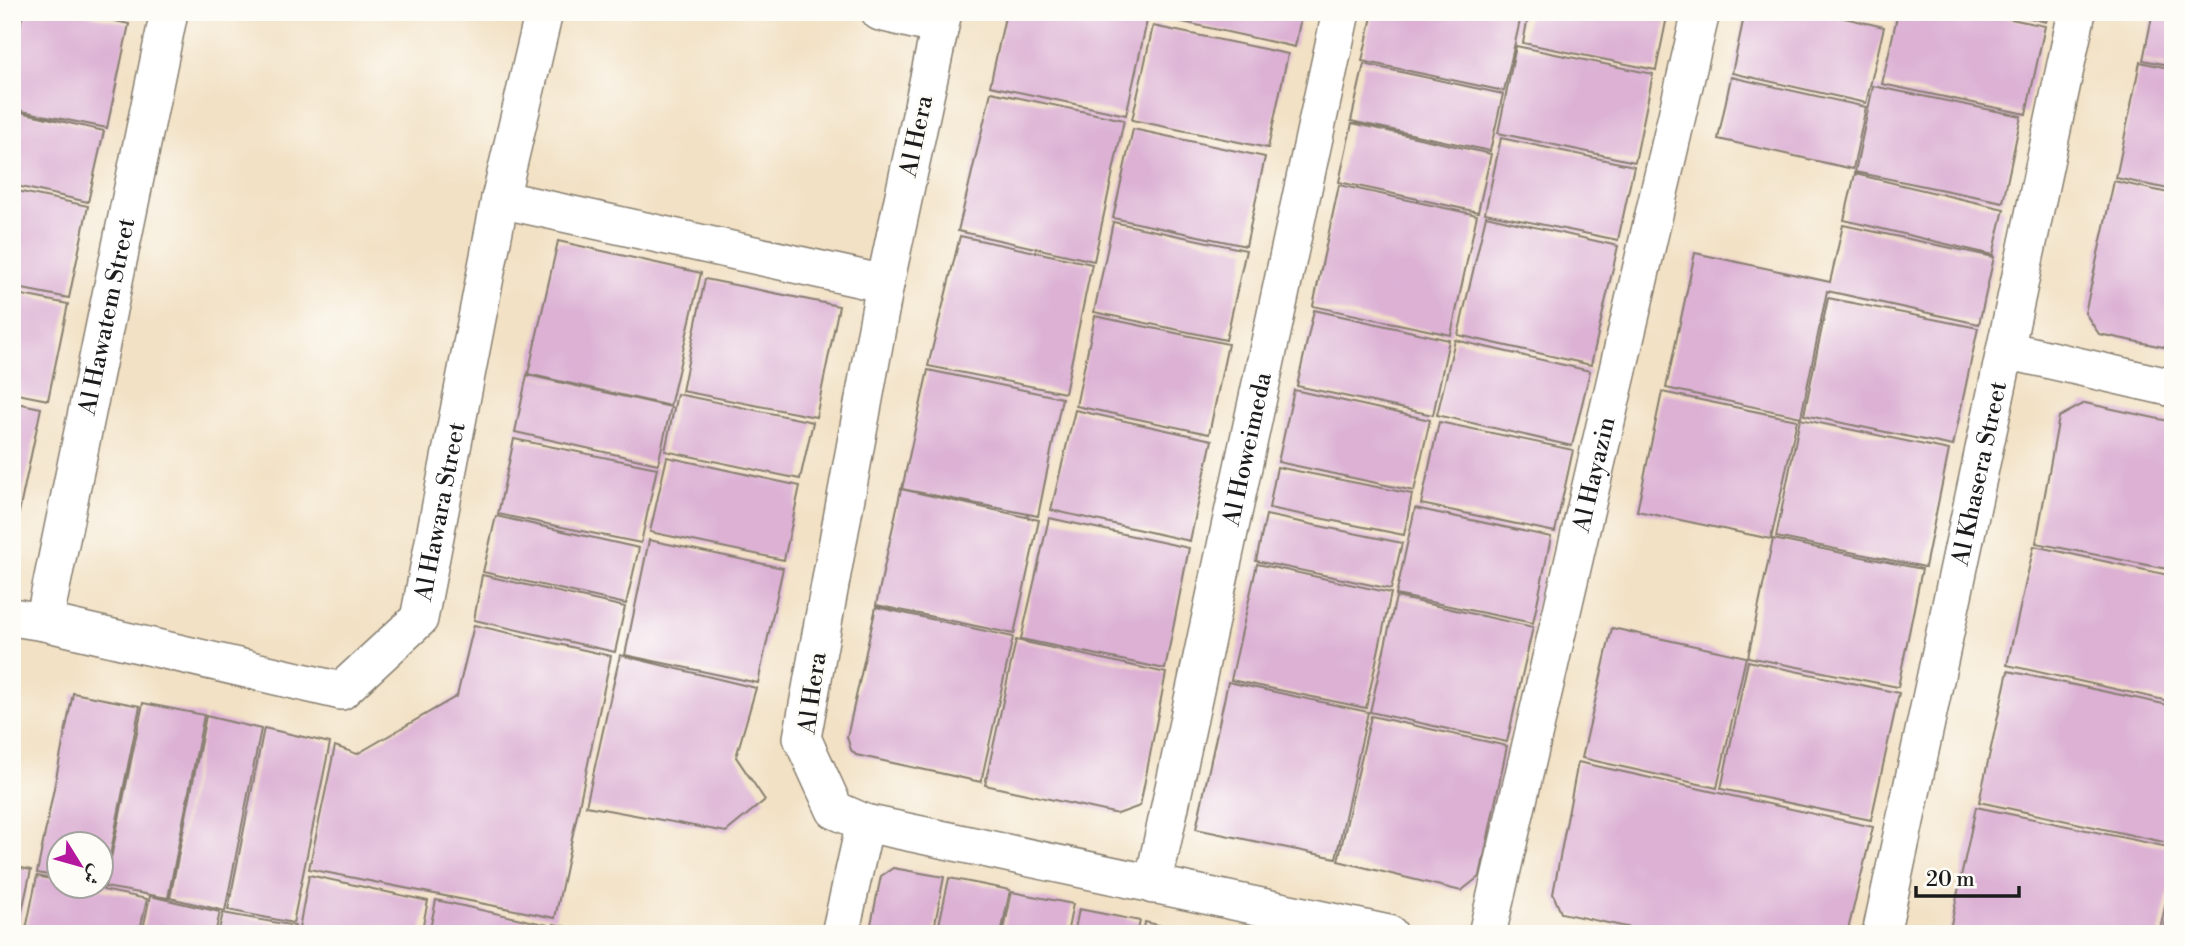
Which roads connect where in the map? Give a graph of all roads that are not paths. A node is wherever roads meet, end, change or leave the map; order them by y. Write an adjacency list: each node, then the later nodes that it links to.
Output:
1 (169, 12): 12 (street, Al Hawatem Street)
2 (544, 12): 8 (street, Al Hawara Street)
3 (880, 12): 7 (street)
4 (1341, 12): 14 (street, Al Howeimeda)
5 (1702, 12): 17 (street, Al Hayazin)
6 (2077, 12): 10 (street, Al Khasera Street)
7 (941, 19): 9 (street, Al Hera)
8 (500, 199): 9 (street); 12 (street, Al Hawara Street)
9 (885, 284): 13 (street, Al Hera)
10 (2006, 351): 11 (street); 18 (street, Al Khasera Street)
11 (2173, 388)
12 (28, 620)
13 (865, 823): 14 (street, Al Hera); 15 (street)
14 (1153, 885): 16 (street, Al Hera)
15 (840, 934)
16 (1389, 934)
17 (1487, 934)
18 (1881, 934)

